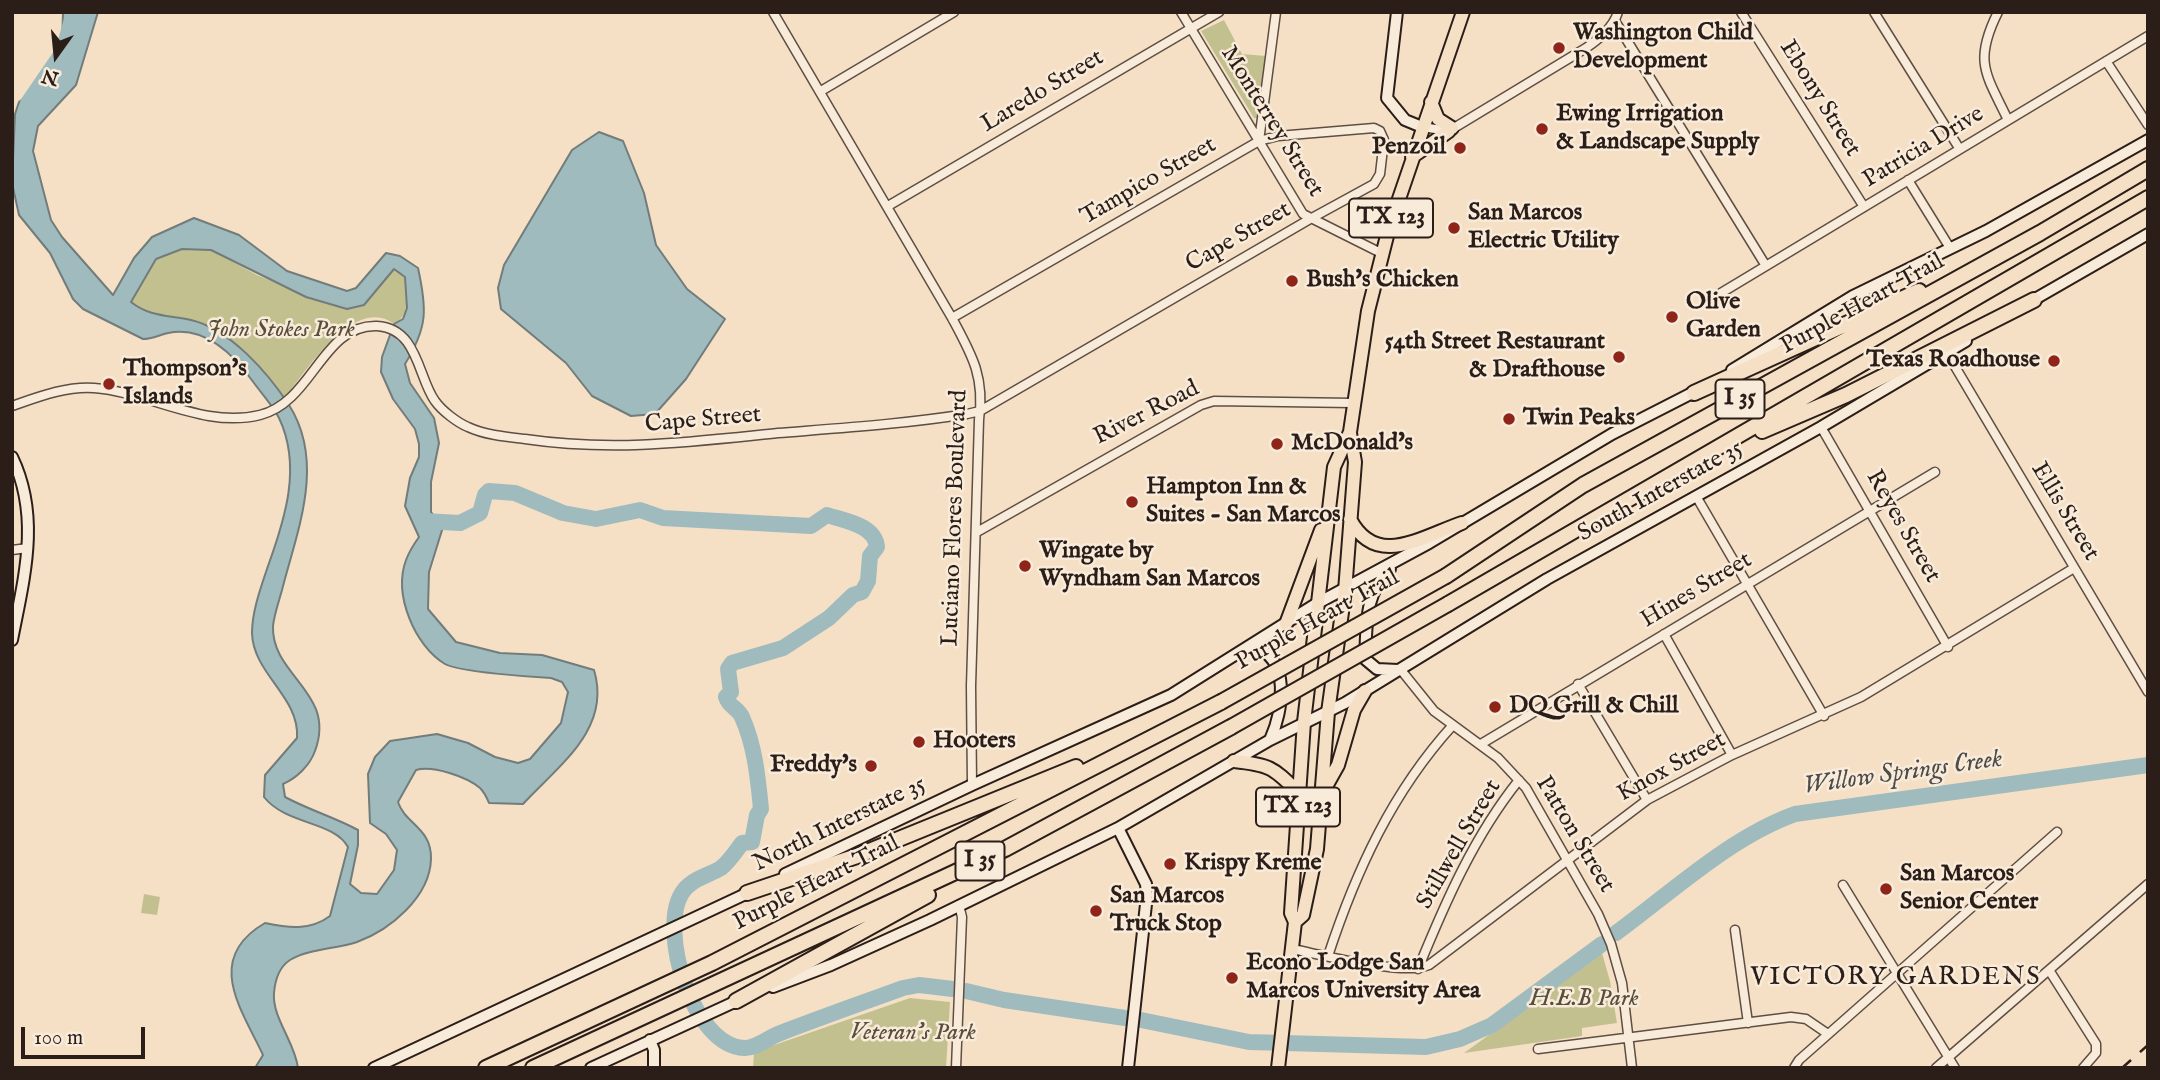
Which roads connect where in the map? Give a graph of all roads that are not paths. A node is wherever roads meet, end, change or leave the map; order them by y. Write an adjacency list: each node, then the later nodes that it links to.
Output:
1 (774, 12): 15 (street, Luciano Flores Boulevard)
2 (954, 12): 15 (street)
3 (1181, 12): 12 (street, Monterrey Street)
4 (1219, 12): 12 (street, Laredo Street)
5 (1276, 12): 23 (street)
6 (1397, 12): 19 (main road)
7 (1464, 12): 16 (main road, TX 123)
8 (1741, 12): 30 (street, Ebony Street)
9 (1874, 12): 24 (street)
10 (1998, 12): 17 (street)
11 (1617, 17): 20 (street); 36 (street)
12 (1190, 28): 23 (street, Monterrey Street); 29 (street, Laredo Street)
13 (2148, 36): 14 (street, Patricia Drive)
14 (2106, 61): 17 (street, Patricia Drive); 18 (street)
15 (821, 91): 29 (street, Luciano Flores Boulevard)
16 (1431, 102): 19 (main road, TX 123); 20 (main road)
17 (2008, 120): 24 (street, Patricia Drive)
18 (2148, 125)
19 (1422, 127): 20 (street); 25 (main road, TX 123)
20 (1450, 130): 25 (main road)
21 (1380, 131): 23 (street, Tampico Street); 31 (street, Cape Street)
22 (2148, 140): 34 (main road)
23 (1259, 141): 31 (street, Monterrey Street); 39 (street, Tampico Street)
24 (1958, 148): 27 (street, Patricia Drive)
25 (1412, 157): 35 (main road, TX 123)
26 (2148, 169): 32 (highway, Purple Heart Trail / I 35)
27 (1908, 180): 30 (street, Patricia Drive); 34 (street)
28 (2148, 198): 48 (highway, Purple Heart Trail / I 35)
29 (888, 206): 39 (street, Luciano Flores Boulevard)
30 (1864, 207): 36 (street, Patricia Drive)
31 (1310, 219): 35 (street, Monterrey Street); 44 (street, Cape Street)
32 (2040, 233): 41 (highway); 76 (highway, Purple Heart Trail / I 35, bridge)
33 (2148, 234): 38 (main road, South Interstate 35)
34 (1950, 248): 41 (main road)
35 (1381, 253): 42 (main road, TX 123)
36 (1766, 266): 37 (street, Patricia Drive)
37 (1721, 293)
38 (2034, 300): 40 (main road, South Interstate 35); 48 (highway)
39 (952, 318): 44 (street, Luciano Flores Boulevard)
40 (1947, 353): 45 (main road, South Interstate 35); 59 (street, Ellis Street)
41 (1694, 393): 54 (main road)
42 (1353, 403): 46 (main road, TX 123); 55 (street, River Road)
43 (12, 406): 44 (street, Cape Street)
44 (980, 411): 55 (street, Luciano Flores Boulevard)
45 (1821, 427): 50 (main road, South Interstate 35); 51 (street, Reyes Street)
46 (1350, 432): 52 (main road, TX 123); 53 (main road, TX 123)
47 (12, 457): 56 (main road)
48 (1702, 457): 88 (highway, Purple Heart Trail / I 35, bridge)
49 (1935, 472): 51 (street, Hines Street)
50 (1696, 496): 60 (street); 68 (main road, South Interstate 35)
51 (1870, 509): 60 (street, Hines Street); 67 (street, Reyes Street)
52 (1328, 513): 62 (main road, TX 123); 63 (main road)
53 (1350, 517): 54 (main road); 61 (main road, TX 123)
54 (1462, 523): 58 (main road)
55 (977, 531): 82 (street, Luciano Flores Boulevard)
56 (28, 548): 57 (street); 65 (main road)
57 (12, 550)
58 (1399, 559): 61 (main road); 68 (main road)
59 (2074, 568): 67 (street, Knox Street); 71 (street, Ellis Street)
60 (1747, 583): 64 (street, Hines Street); 73 (street)
61 (1345, 591): 62 (main road); 72 (main road, TX 123)
62 (1316, 604): 63 (main road, North Interstate 35); 74 (main road, TX 123)
63 (1286, 624): 66 (main road, North Interstate 35)
64 (1664, 634): 69 (street, Hines Street); 79 (street)
65 (12, 639)
66 (1252, 646): 77 (main road); 82 (main road, North Interstate 35)
67 (1948, 646): 73 (street, Knox Street)
68 (1401, 670): 70 (main road, South Interstate 35); 75 (street, Patton Street)
69 (1578, 684): 78 (street, Hines Street); 85 (street)
70 (1365, 691): 72 (main road, South Interstate 35); 84 (main road)
71 (2148, 692)
72 (1328, 712): 74 (main road, South Interstate 35); 84 (main road)
73 (1824, 716): 79 (street, Knox Street)
74 (1304, 722): 77 (main road); 83 (main road, TX 123)
75 (1453, 725): 78 (street, Patton Street); 97 (street)
76 (1162, 733): 92 (highway); 111 (highway, Purple Heart Trail / I 35)
77 (1270, 740): 80 (main road)
78 (1481, 744): 81 (street, Patton Street)
79 (1732, 755): 85 (street, Knox Street)
80 (1234, 761): 83 (main road); 86 (main road)
81 (1520, 780): 89 (street, Patton Street); 98 (street, Stillwell Street)
82 (972, 785): 92 (main road, North Interstate 35)
83 (1300, 794): 94 (main road, TX 123)
84 (1323, 794): 94 (main road)
85 (1647, 800): 89 (street, Knox Street)
86 (1118, 828): 93 (main road); 116 (main road)
87 (2057, 832): 100 (street)
88 (993, 855): 101 (highway); 112 (highway, Purple Heart Trail / I 35)
89 (1567, 859): 98 (street, Knox Street); 104 (street, Patton Street)
90 (2148, 884): 99 (street)
91 (1843, 886): 100 (street)
92 (741, 896): 110 (main road, North Interstate 35)
93 (959, 905): 101 (main road); 115 (street)
94 (1295, 922): 96 (main road)
95 (1735, 930): 102 (street)
96 (1292, 950): 97 (street); 108 (main road)
97 (1328, 956): 98 (street)
98 (1418, 969)
99 (2049, 970): 107 (street); 121 (street)
100 (1896, 973): 103 (street); 107 (street)
101 (735, 1003): 105 (main road)
102 (1748, 1023): 103 (street); 104 (street)
103 (1828, 1034): 109 (street)
104 (1629, 1037): 106 (street); 117 (street, Patton Street)
105 (650, 1040): 113 (main road); 114 (main road)
106 (1538, 1049)
107 (1948, 1057): 119 (street); 120 (street)
108 (1278, 1063)
109 (1796, 1064): 118 (street)
110 (374, 1068)
111 (486, 1068)
112 (533, 1068)
113 (591, 1068)
114 (654, 1068)
115 (956, 1068)
116 (1128, 1068)
117 (1632, 1068)
118 (1805, 1068)
119 (1936, 1068)
120 (1955, 1068)
121 (2083, 1068)

